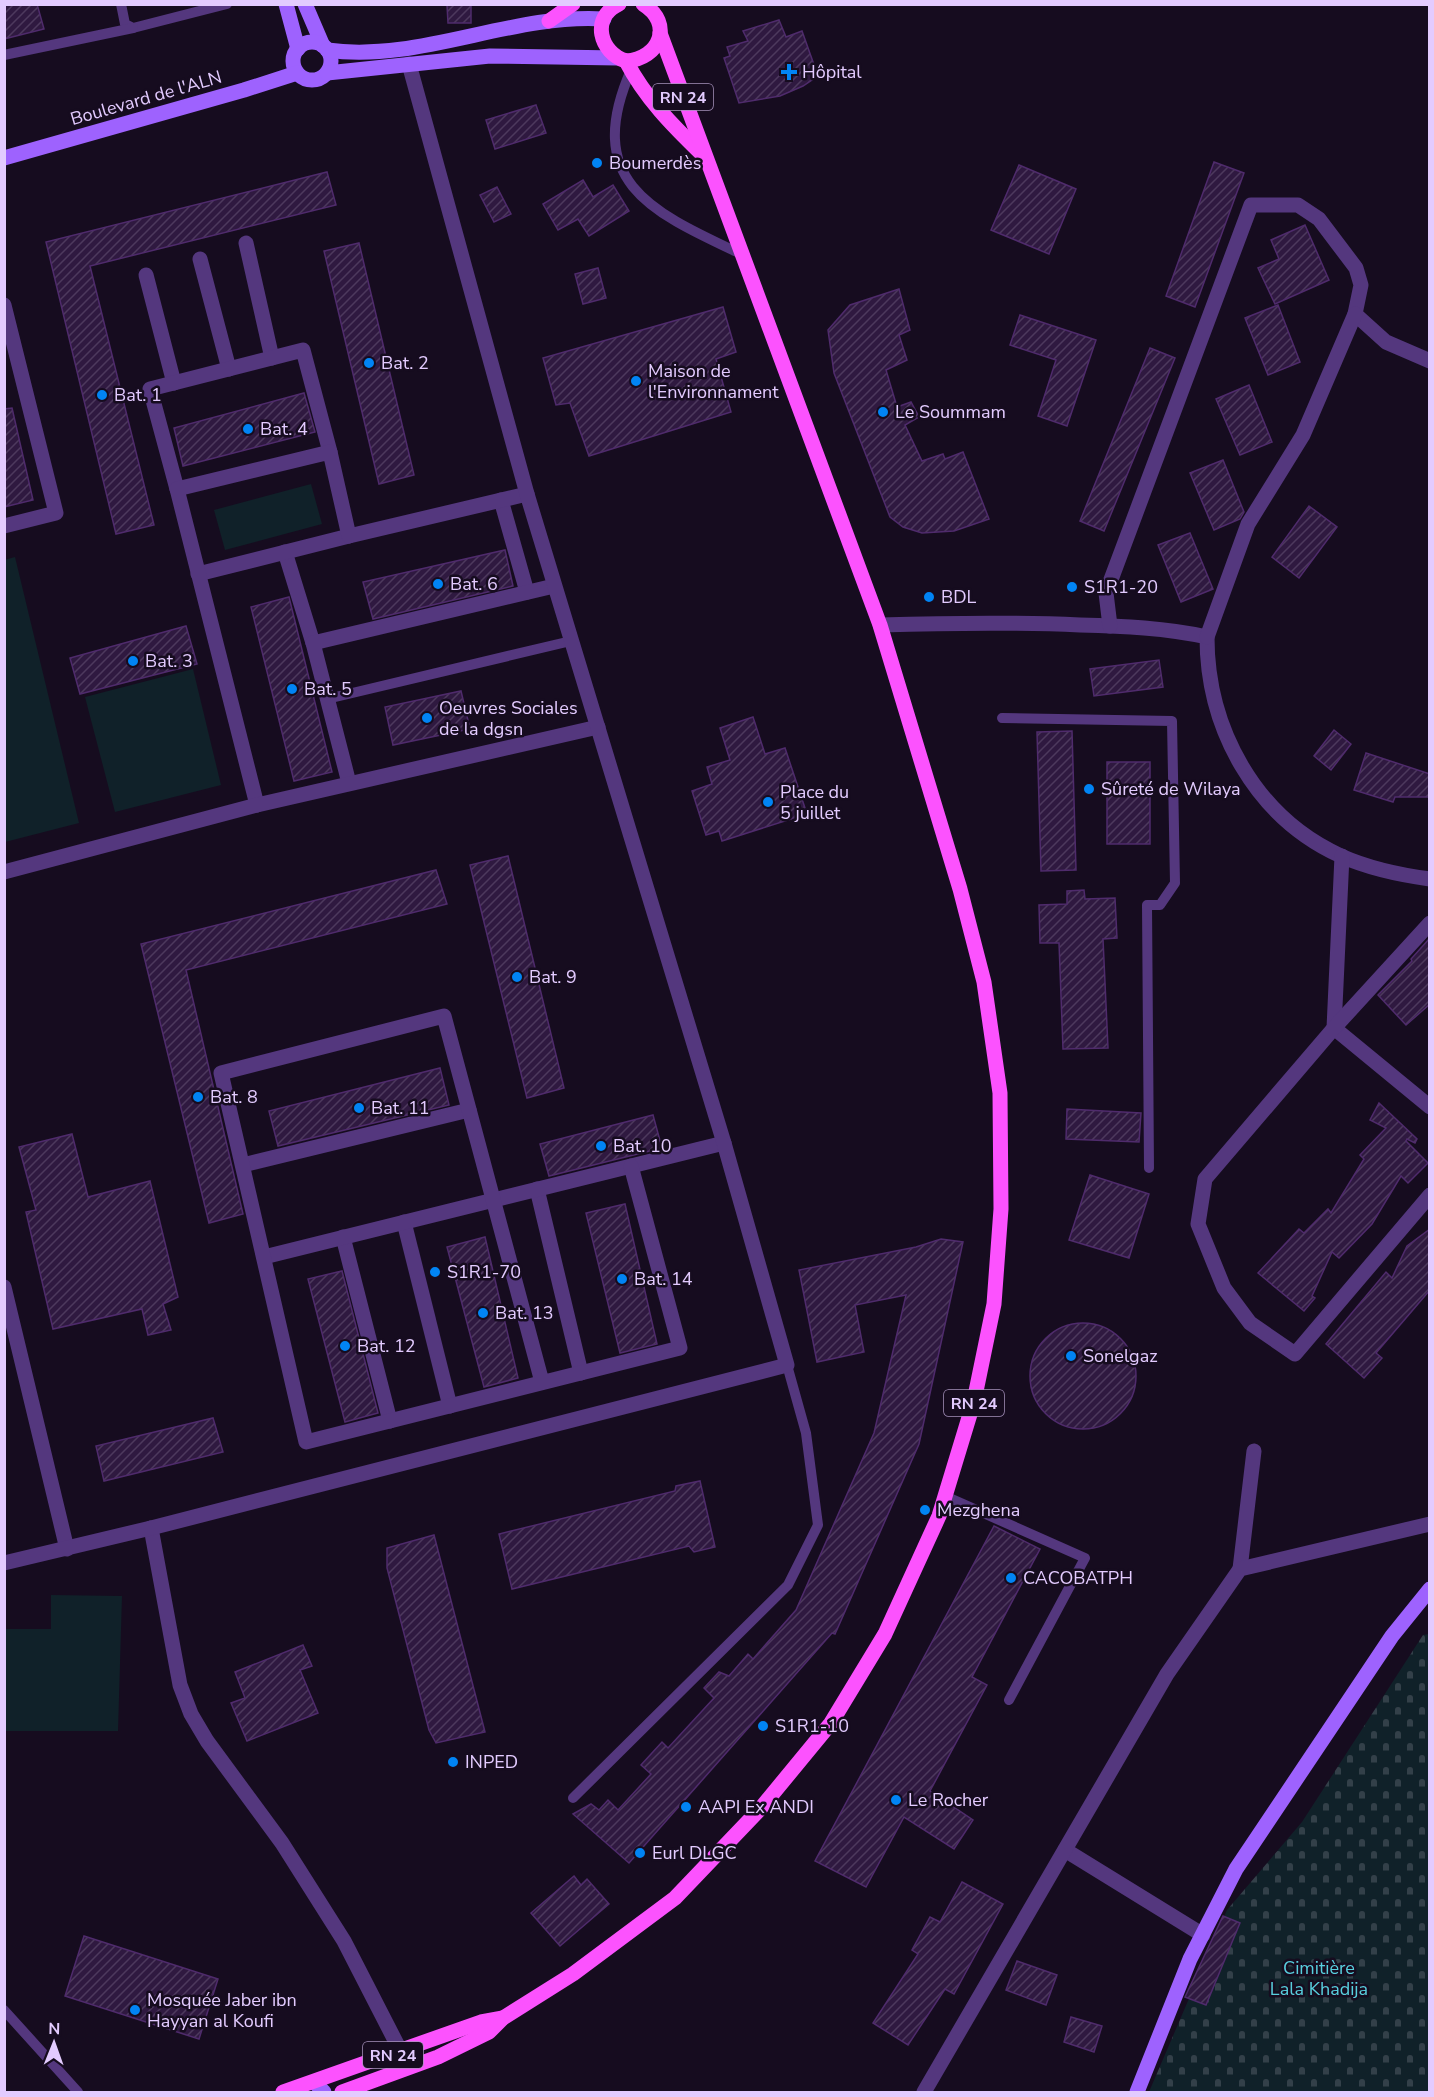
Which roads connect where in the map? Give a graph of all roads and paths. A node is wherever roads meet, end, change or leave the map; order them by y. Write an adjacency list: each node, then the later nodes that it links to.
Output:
1 (121, 4): 10 (lane)
2 (227, 4): 10 (lane)
3 (286, 4): 13 (main road)
4 (305, 4): 12 (main road)
5 (573, 4): 9 (main road)
6 (643, 4): 8 (main road)
7 (609, 10): 9 (main road); 15 (main road)
8 (654, 10): 11 (main road)
9 (549, 21): 12 (main road)
10 (133, 28): 14 (lane)
11 (660, 33): 15 (main road); 20 (main road, RN 24)
12 (325, 48): 13 (main road); 18 (main road)
13 (298, 49): 17 (main road)
14 (4, 55)
15 (625, 63): 16 (main road); 20 (main road, RN 24); 22 (lane)
16 (409, 64): 18 (main road); 33 (street)
17 (297, 73): 18 (main road); 19 (main road, Boulevard de l'ALN)
18 (327, 73)
19 (4, 158)
20 (707, 159): 22 (main road, RN 24)
21 (246, 243): 27 (street)
22 (741, 254): 41 (main road, RN 24)
23 (200, 259): 29 (street)
24 (146, 275): 30 (street)
25 (4, 305): 35 (street)
26 (1355, 314): 28 (street); 42 (street); 43 (street)
27 (272, 358): 29 (street); 31 (street)
28 (1430, 361)
29 (229, 369): 30 (street)
30 (174, 383): 32 (street)
31 (330, 452): 32 (street); 36 (street)
32 (177, 489): 38 (street)
33 (527, 494): 34 (street); 39 (street)
34 (501, 500): 36 (street); 40 (street)
35 (4, 526)
36 (348, 536): 37 (street)
37 (285, 552): 38 (street); 45 (street)
38 (198, 574): 50 (street)
39 (554, 586): 40 (street); 44 (street)
40 (527, 592): 45 (street)
41 (880, 625): 42 (street); 75 (main road, RN 24)
42 (1110, 626): 43 (street)
43 (1208, 636): 51 (street)
44 (571, 641): 46 (lane); 48 (street)
45 (313, 643): 46 (street)
46 (327, 699): 49 (street)
47 (1002, 718): 61 (lane)
48 (598, 727): 49 (street); 58 (street)
49 (349, 783): 50 (street)
50 (257, 805): 52 (street)
51 (1342, 856): 53 (street); 55 (street)
52 (4, 872)
53 (1430, 879)
54 (1430, 923): 55 (street)
55 (1334, 1028): 56 (street); 63 (street)
56 (1430, 1107)
57 (469, 1110): 59 (street); 59 (street); 64 (street)
58 (724, 1143): 60 (street); 69 (street)
59 (243, 1165): 67 (street)
60 (631, 1166): 62 (street); 70 (street)
61 (1149, 1168)
62 (537, 1189): 64 (street); 70 (street)
63 (1430, 1195)
64 (493, 1200): 65 (street); 71 (street)
65 (404, 1222): 66 (street); 72 (street)
66 (343, 1238): 67 (street); 73 (street)
67 (264, 1257): 73 (street)
68 (4, 1287): 78 (street)
69 (787, 1365): 77 (street); 83 (lane)
70 (581, 1373): 71 (street)
71 (542, 1382): 72 (street)
72 (450, 1406): 73 (street)
73 (390, 1421)
74 (1254, 1451): 80 (street)
75 (945, 1497): 82 (lane); 87 (main road, RN 24)
76 (1430, 1524): 80 (street)
77 (151, 1528): 78 (street); 88 (street)
78 (67, 1549): 79 (street)
79 (4, 1563)
80 (1240, 1569): 84 (street)
81 (1430, 1589): 85 (main road)
82 (1009, 1700)
83 (573, 1798)
84 (1065, 1850): 85 (street); 95 (street)
85 (1203, 1935): 96 (main road)
86 (4, 2010): 91 (lane)
87 (503, 2018): 88 (main road, RN 24); 89 (main road, RN 24)
88 (401, 2052): 90 (main road, RN 24)
89 (390, 2076): 93 (main road, RN 24); 94 (main road)
90 (318, 2089): 92 (main road, RN 24)
91 (78, 2092)
92 (283, 2092)
93 (342, 2092)
94 (375, 2092)
95 (924, 2092)
96 (1137, 2092)

